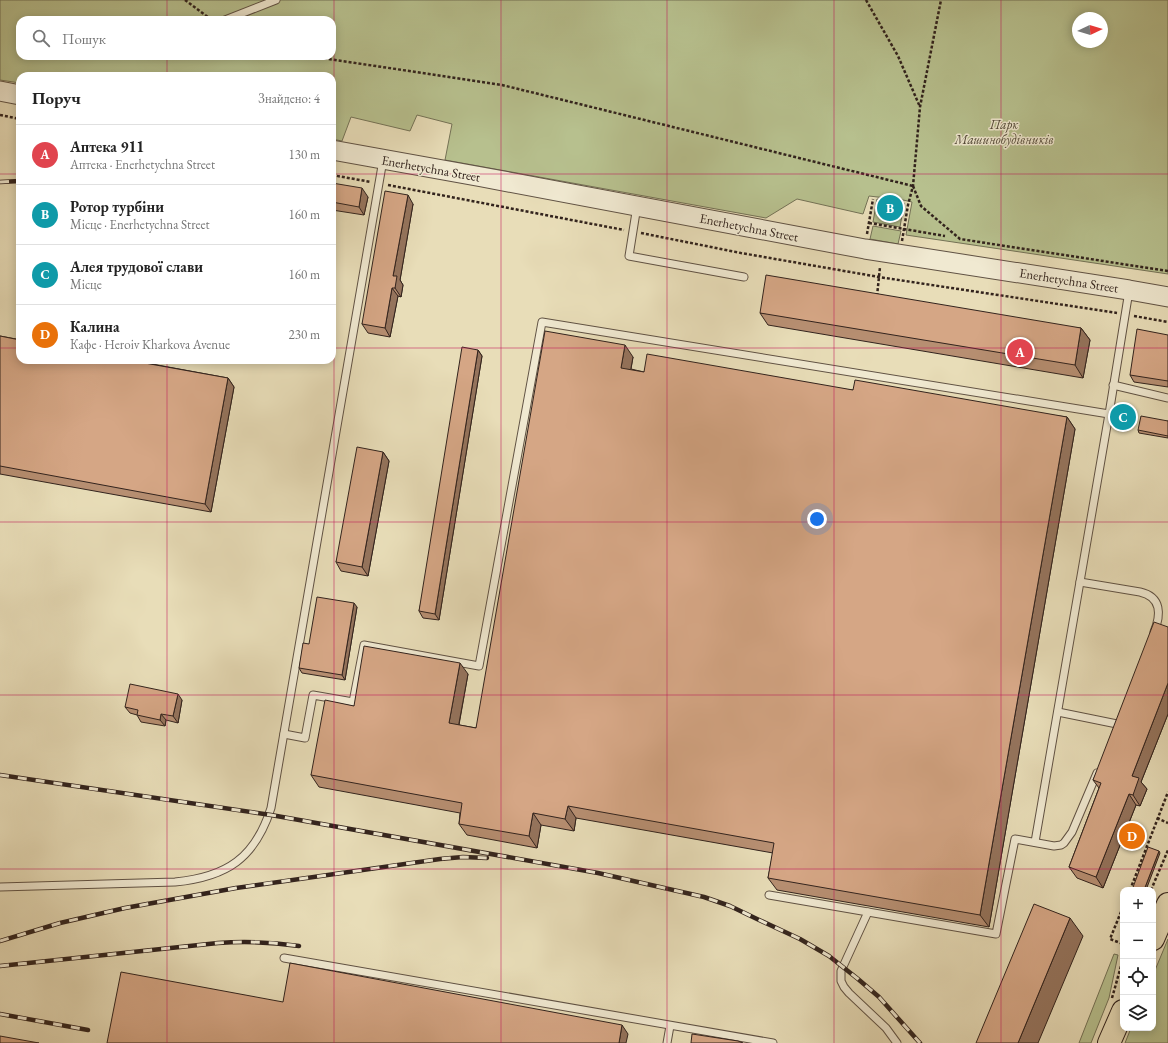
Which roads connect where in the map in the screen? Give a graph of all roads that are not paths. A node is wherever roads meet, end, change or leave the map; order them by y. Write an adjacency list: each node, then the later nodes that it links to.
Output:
1 (276, 0): 2 (lane)
2 (235, 16)
3 (0, 91): 4 (street)
4 (16, 94)
5 (336, 151): 6 (street, Enerhetychna Street)
6 (383, 160): 7 (street, Enerhetychna Street); 18 (lane)
7 (637, 206): 8 (lane); 9 (street, Enerhetychna Street)
8 (744, 277)
9 (1129, 290): 10 (street, Enerhetychna Street); 11 (lane)
10 (1168, 297)
11 (1114, 385): 12 (lane); 13 (lane)
12 (1168, 398)
13 (1109, 414): 14 (lane); 18 (lane)
14 (1080, 582): 15 (lane); 16 (lane)
15 (1150, 641)
16 (1058, 712): 17 (lane); 20 (lane)
17 (1114, 731)
18 (284, 734): 21 (lane)
19 (1099, 767): 20 (lane)
20 (1035, 842): 24 (lane)
21 (0, 886)
22 (769, 896): 24 (lane)
23 (1168, 904): 25 (main road)
24 (868, 912): 31 (lane)
25 (1156, 932)
26 (284, 958): 28 (lane)
27 (1117, 1005): 32 (main road)
28 (670, 1026): 29 (lane); 30 (lane)
29 (667, 1043)
30 (772, 1043)
31 (897, 1043)
32 (1110, 1043)

